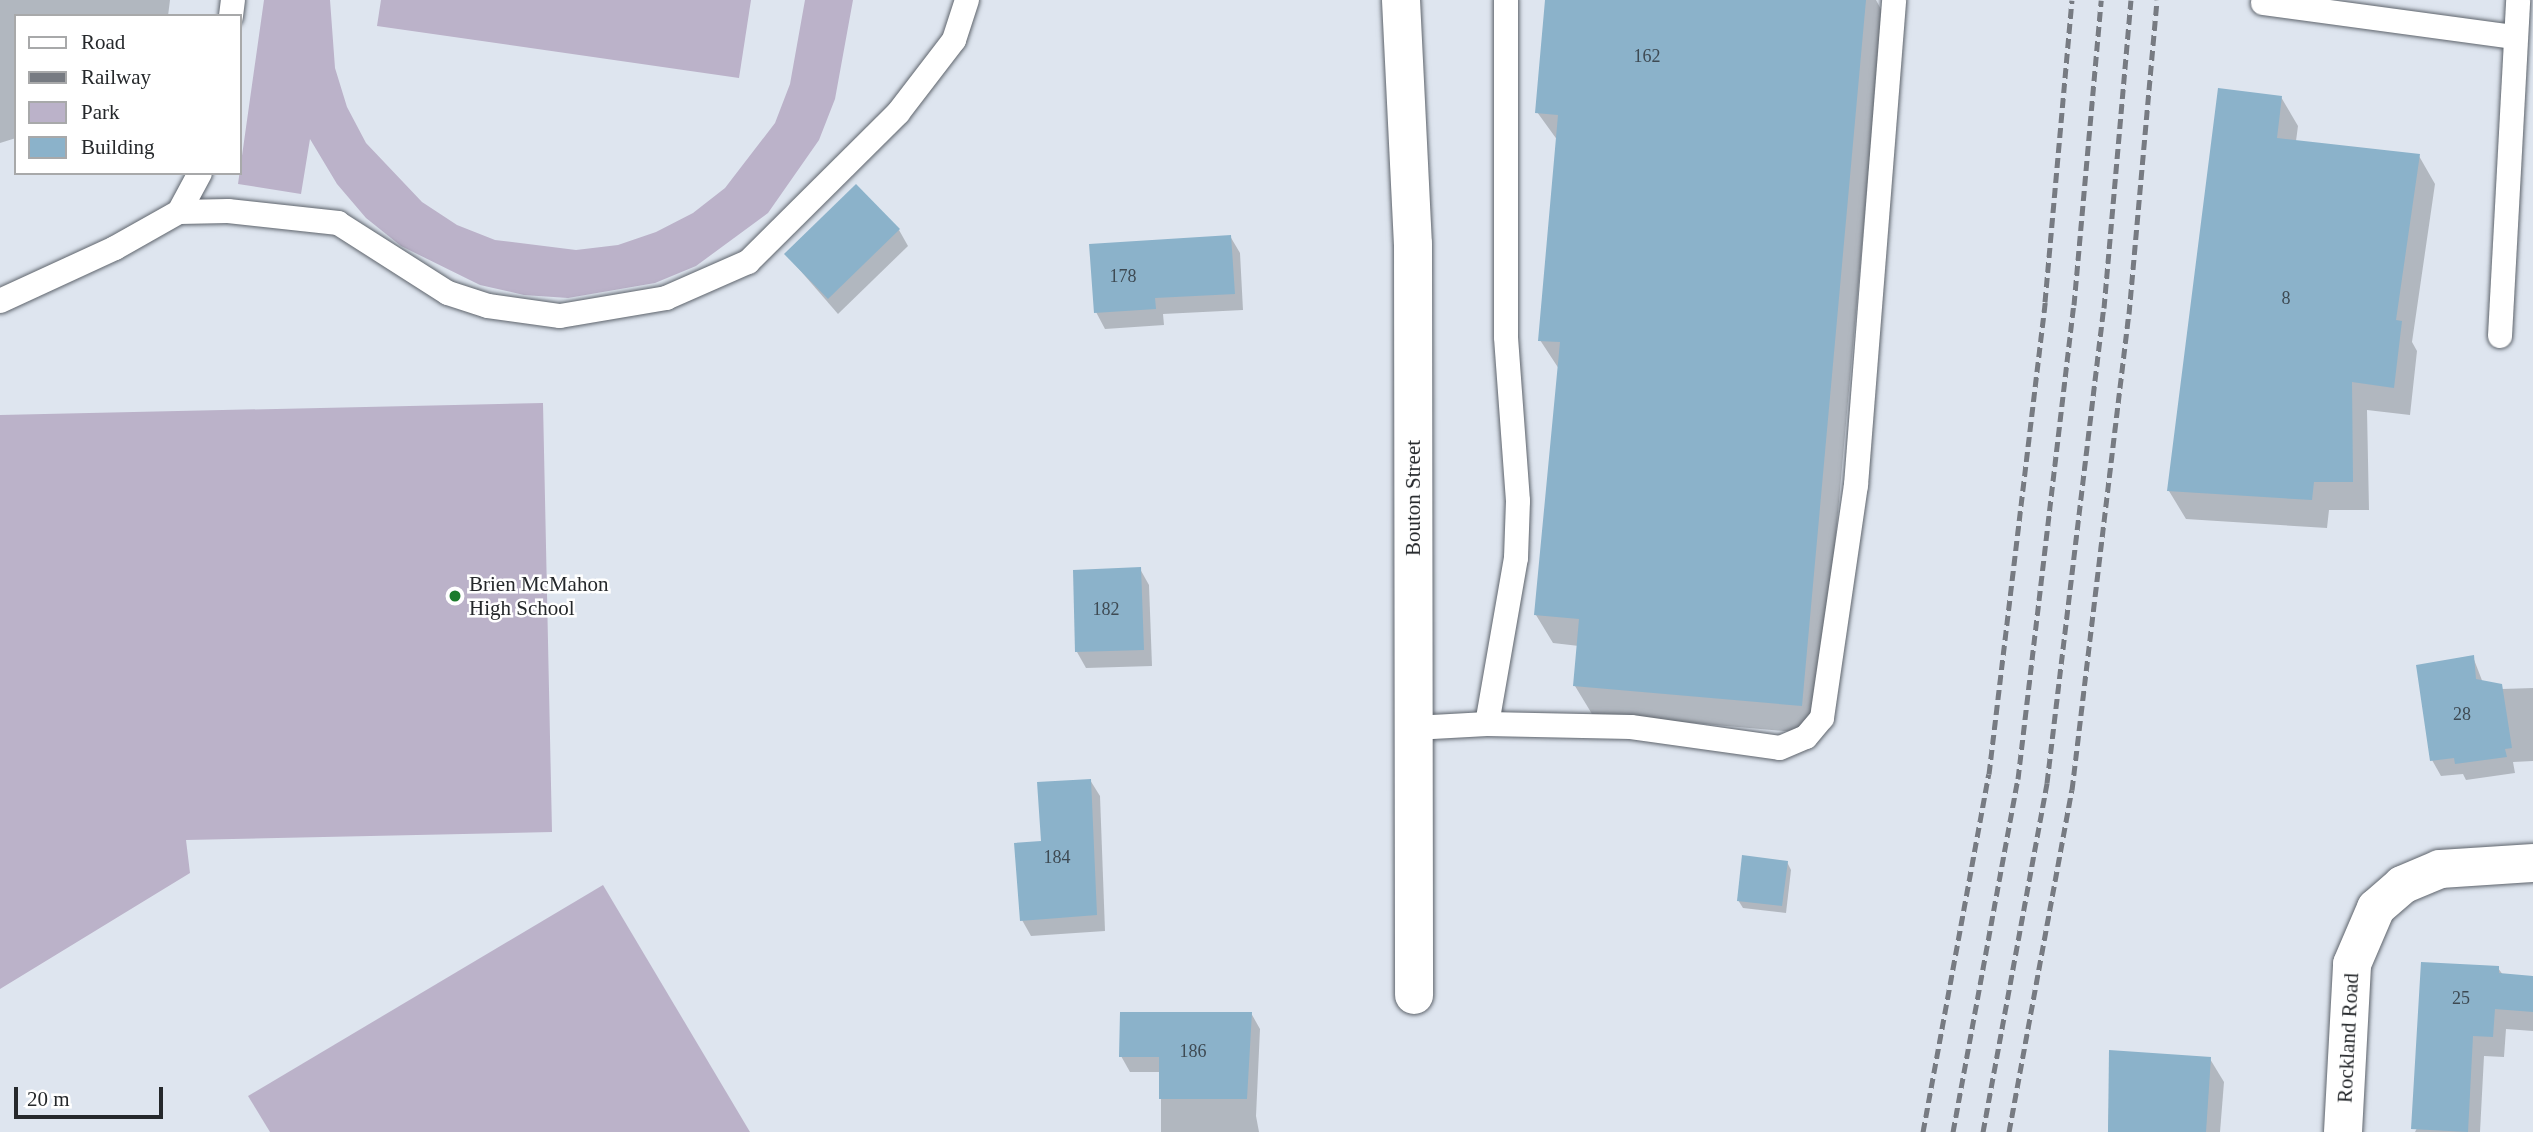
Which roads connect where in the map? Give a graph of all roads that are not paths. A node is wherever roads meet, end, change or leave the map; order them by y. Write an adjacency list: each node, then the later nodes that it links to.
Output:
1 (967, 0): 9 (lane)
2 (1401, 0): 13 (street, Bouton Street)
3 (1506, 0): 12 (lane)
4 (1894, 0): 12 (lane)
5 (2518, 0): 7 (lane)
6 (2263, 3): 7 (lane)
7 (2516, 37): 11 (lane)
8 (199, 175): 9 (lane)
9 (179, 212): 10 (lane)
10 (0, 301)
11 (2500, 336)
12 (1488, 724): 13 (lane)
13 (1414, 728): 15 (street, Bouton Street)
14 (2533, 863): 16 (street, Rockland Road)
15 (1414, 996)
16 (2343, 1132)

